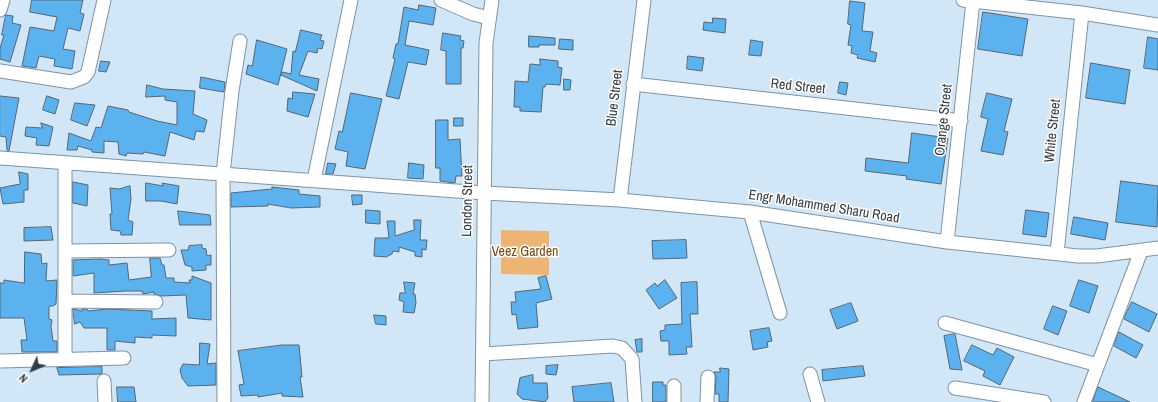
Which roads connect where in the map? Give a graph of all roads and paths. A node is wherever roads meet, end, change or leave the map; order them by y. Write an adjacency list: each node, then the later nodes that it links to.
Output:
1 (3, 0): 8 (street)
2 (104, 0): 13 (street)
3 (351, 0): 19 (street)
4 (441, 0): 10 (street)
5 (492, 0): 10 (street, London Street)
6 (644, 0): 14 (street, Blue Street)
7 (968, 1): 9 (street); 15 (street, Orange Street)
8 (0, 10)
9 (1082, 13): 11 (street); 28 (street, White Street)
10 (489, 18): 20 (street, London Street)
11 (1158, 25)
12 (240, 40): 18 (street)
13 (0, 71)
14 (633, 84): 15 (street, Red Street); 21 (street, Blue Street)
15 (961, 121): 23 (street, Orange Street)
16 (0, 158): 17 (street, Engr Mohammed Sharu Road)
17 (65, 163): 18 (street, Engr Mohammed Sharu Road); 26 (street)
18 (223, 174): 19 (street, Engr Mohammed Sharu Road); 44 (street)
19 (314, 180): 20 (street, Engr Mohammed Sharu Road)
20 (484, 193): 21 (street, Engr Mohammed Sharu Road); 33 (street, London Street)
21 (620, 200): 22 (street, Engr Mohammed Sharu Road)
22 (750, 212): 23 (street, Engr Mohammed Sharu Road); 31 (street)
23 (947, 242): 28 (street, Engr Mohammed Sharu Road)
24 (1158, 248): 27 (street, Engr Mohammed Sharu Road)
25 (169, 250): 26 (street)
26 (65, 251): 29 (street)
27 (1141, 251): 28 (street, Engr Mohammed Sharu Road); 37 (street)
28 (1057, 252)
29 (66, 301): 30 (street); 34 (street)
30 (156, 302)
31 (780, 313)
32 (945, 323): 37 (street)
33 (482, 354): 45 (street, London Street); 46 (street)
34 (65, 358): 35 (street); 36 (street)
35 (124, 358)
36 (0, 361)
37 (1098, 365): 51 (street)
38 (810, 374): 49 (street)
39 (708, 377): 48 (street)
40 (104, 381): 43 (street)
41 (674, 386): 47 (street)
42 (955, 388): 50 (street)
43 (105, 402)
44 (224, 402)
45 (482, 402)
46 (635, 402)
47 (674, 402)
48 (707, 402)
49 (818, 402)
50 (1044, 402)
51 (1084, 402)

